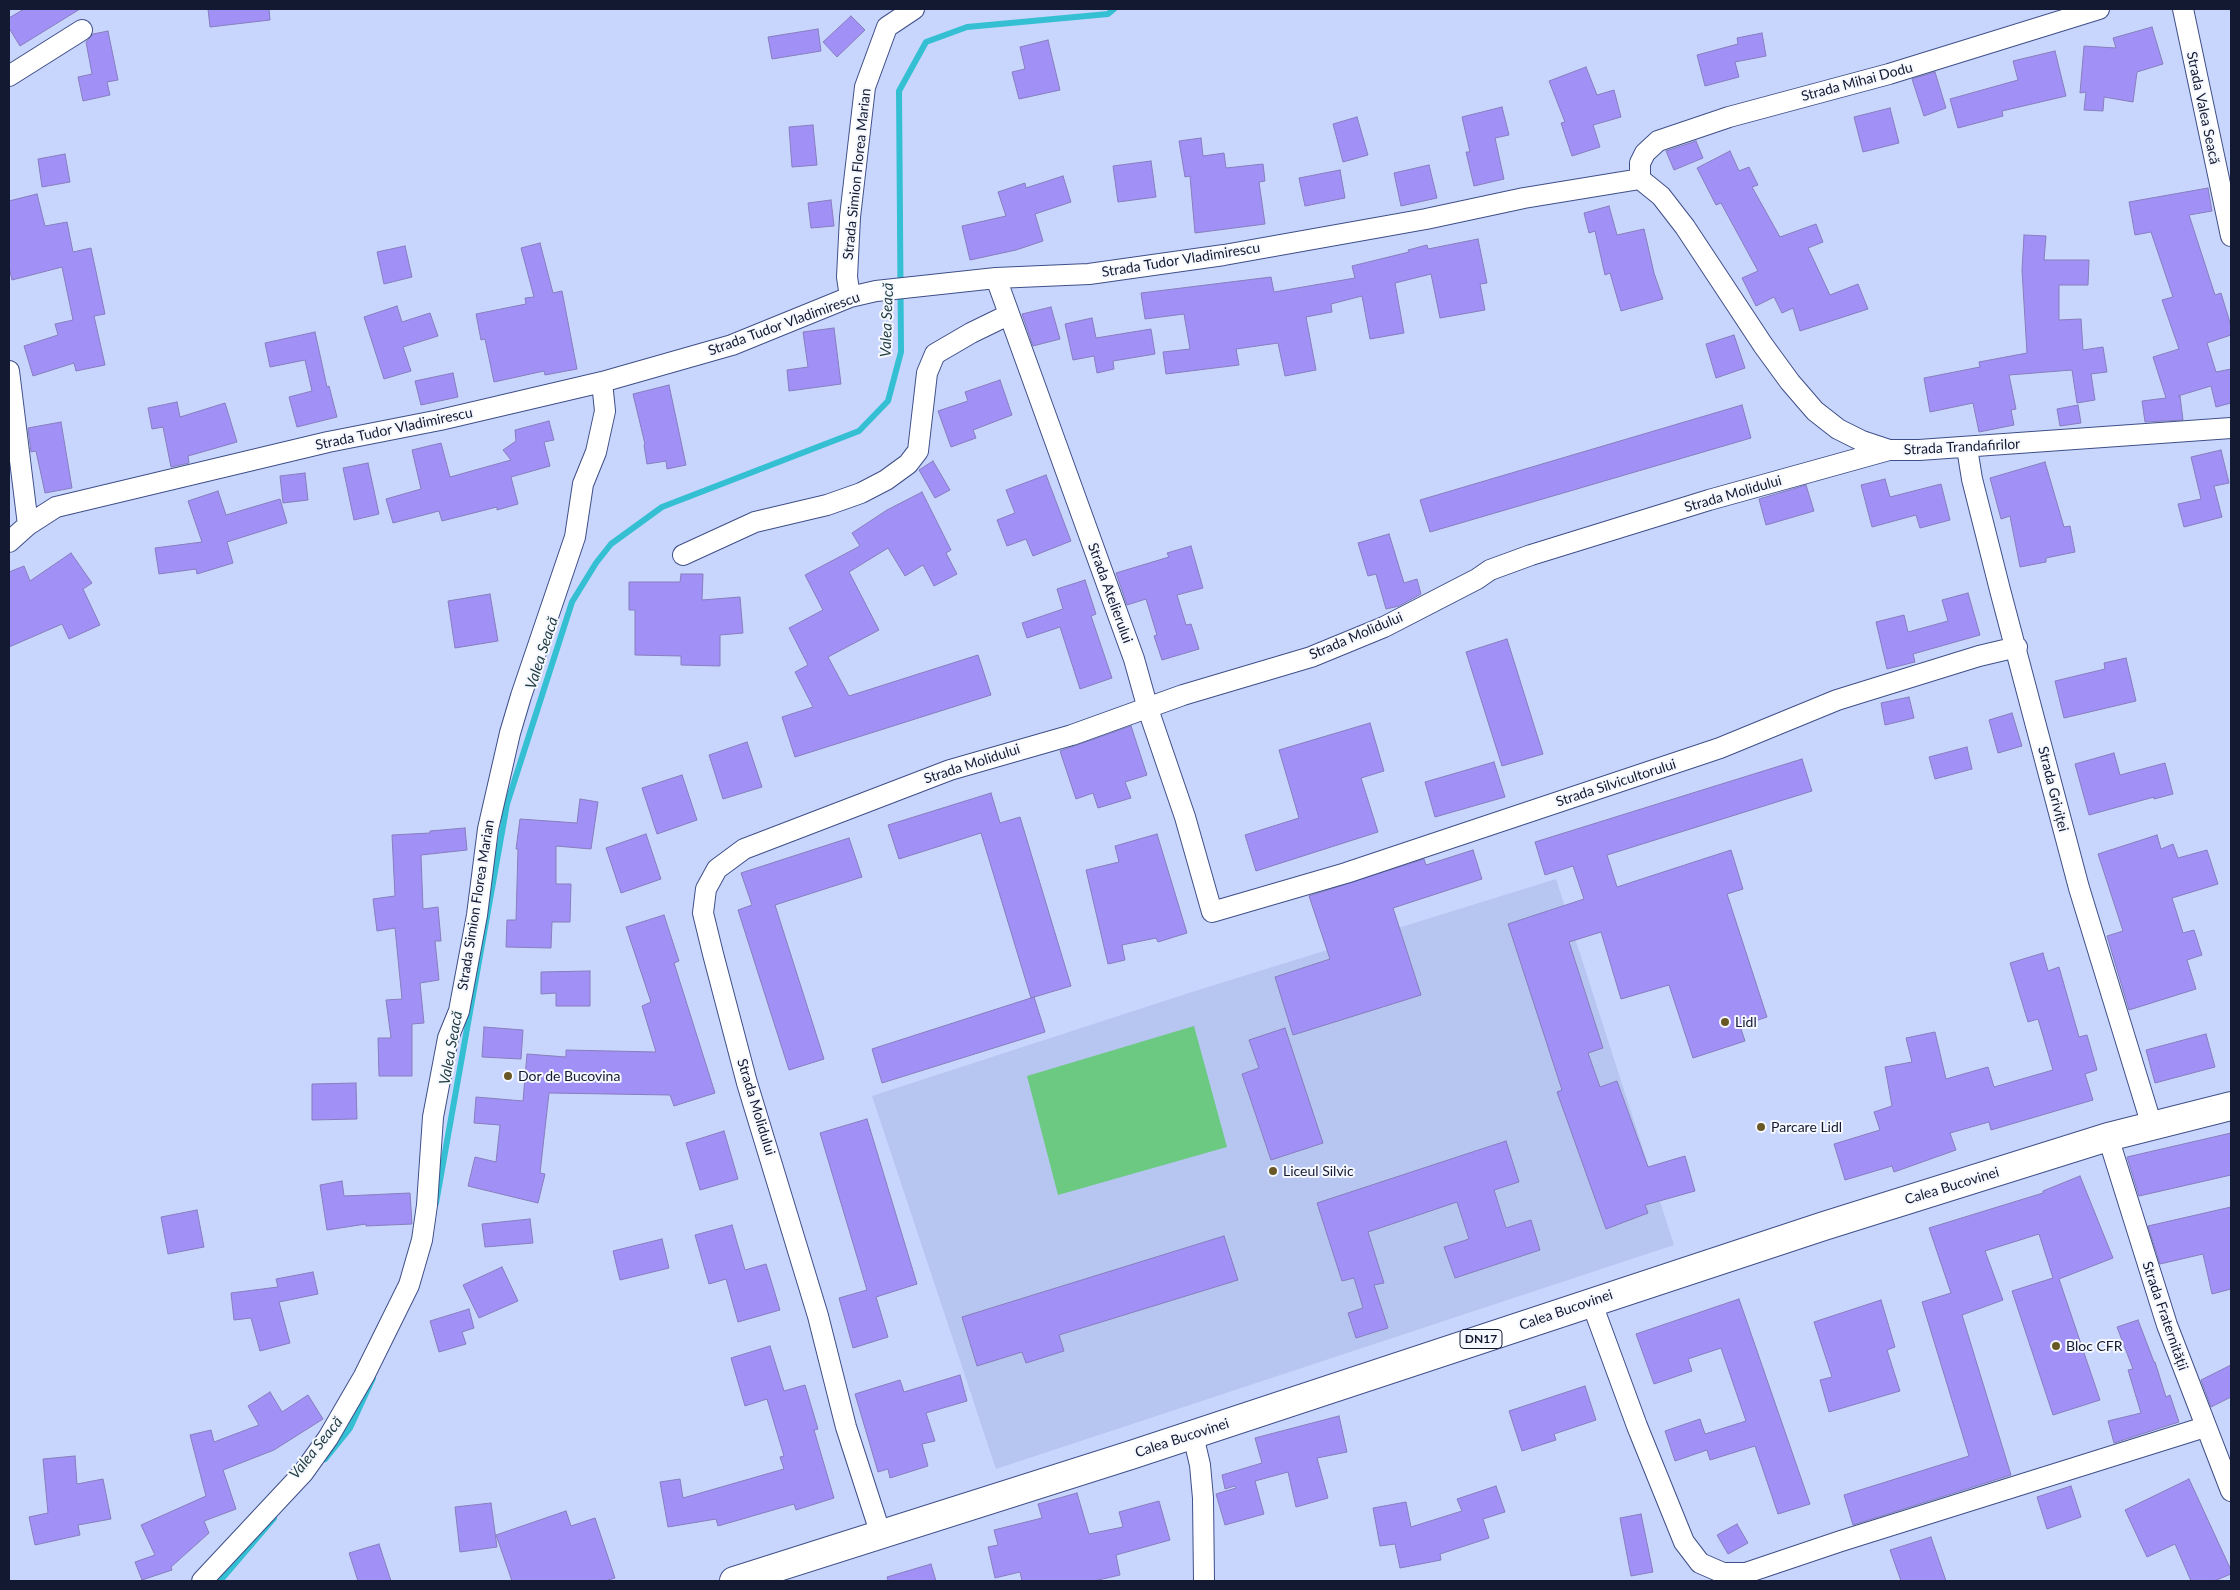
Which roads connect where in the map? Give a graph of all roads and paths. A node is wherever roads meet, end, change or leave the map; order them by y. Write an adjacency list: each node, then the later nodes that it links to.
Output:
1 (914, 9): 9 (street, Strada Simion Florea Marian)
2 (2099, 9): 6 (street, Strada Mihai Dodu)
3 (2183, 9): 7 (street, Strada Valea Seacă)
4 (82, 30): 5 (street)
5 (9, 76)
6 (1640, 179): 8 (street, Strada Tudor Vladimirescu); 15 (street, Strada Trandafirilor)
7 (2231, 236)
8 (996, 278): 9 (street, Strada Tudor Vladimirescu); 10 (street, Strada Atelierului)
9 (850, 297): 12 (street, Strada Tudor Vladimirescu)
10 (1008, 315): 18 (street); 20 (street, Strada Atelierului)
11 (9, 371): 16 (street)
12 (602, 382): 16 (street, Strada Tudor Vladimirescu); 30 (street, Strada Simion Florea Marian)
13 (2231, 428): 14 (street, Strada Trandafirilor)
14 (1967, 448): 15 (street, Strada Trandafirilor); 19 (street, Strada Griviței)
15 (1889, 450): 20 (street, Strada Molidului)
16 (28, 525): 17 (street, Strada Tudor Vladimirescu)
17 (9, 542)
18 (683, 555)
19 (2017, 647): 21 (street, Strada Silvicultorului); 23 (street, Strada Griviței)
20 (1148, 709): 21 (street, Strada Atelierului); 29 (street, Strada Molidului)
21 (1212, 912)
22 (2231, 1106): 23 (highway, Calea Bucovinei / DN17)
23 (2152, 1126): 24 (highway, Calea Bucovinei / DN17)
24 (2108, 1137): 25 (highway, Calea Bucovinei / DN17); 26 (street, Strada Fraternității)
25 (1591, 1302): 26 (street); 27 (highway, Calea Bucovinei / DN17)
26 (2205, 1427): 28 (street, Strada Fraternității)
27 (1193, 1435): 29 (highway, Calea Bucovinei / DN17); 32 (street)
28 (2231, 1492)
29 (881, 1535): 31 (highway, Calea Bucovinei / DN17)
30 (202, 1581)
31 (734, 1581)
32 (1204, 1581)

